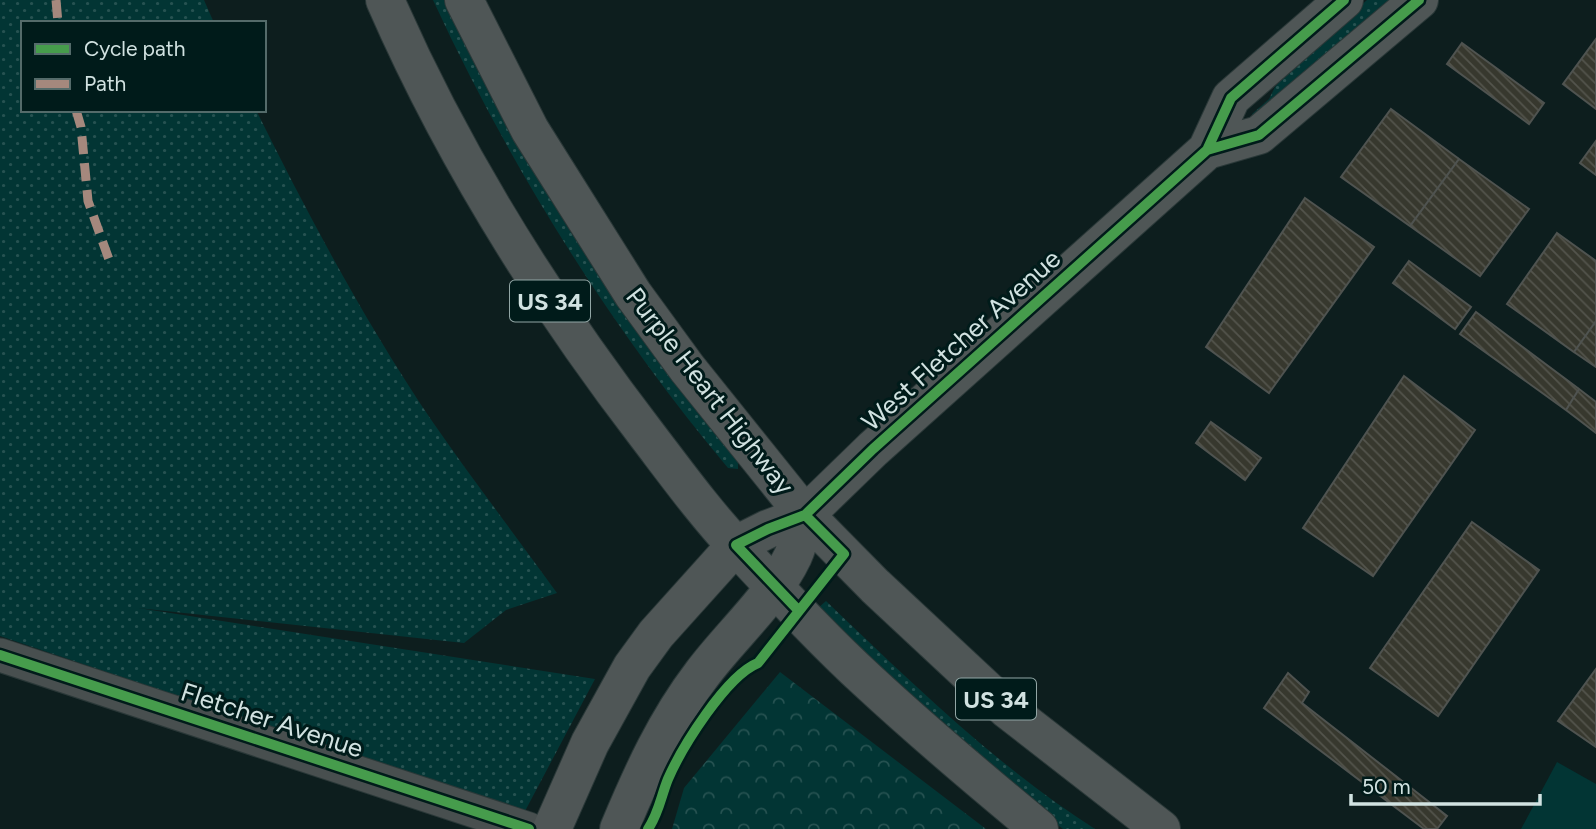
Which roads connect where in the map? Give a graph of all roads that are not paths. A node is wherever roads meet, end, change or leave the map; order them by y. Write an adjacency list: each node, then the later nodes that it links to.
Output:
1 (385, 0): 7 (main road, US 34)
2 (464, 0): 6 (main road, Purple Heart Highway / US 34)
3 (1344, 0): 5 (main road, West Fletcher Avenue)
4 (1419, 0): 5 (main road, West Fletcher Avenue)
5 (1207, 150): 6 (main road, West Fletcher Avenue)
6 (805, 515): 7 (main road, West Fletcher Avenue); 8 (main road); 14 (main road, Purple Heart Highway / US 34)
7 (736, 545): 8 (main road, US 34); 11 (main road, West Fletcher Avenue)
8 (775, 586): 12 (main road); 13 (main road, US 34)
9 (0, 655): 10 (street, Fletcher Avenue)
10 (529, 829)
11 (552, 829)
12 (619, 829)
13 (1039, 829)
14 (1161, 829)

